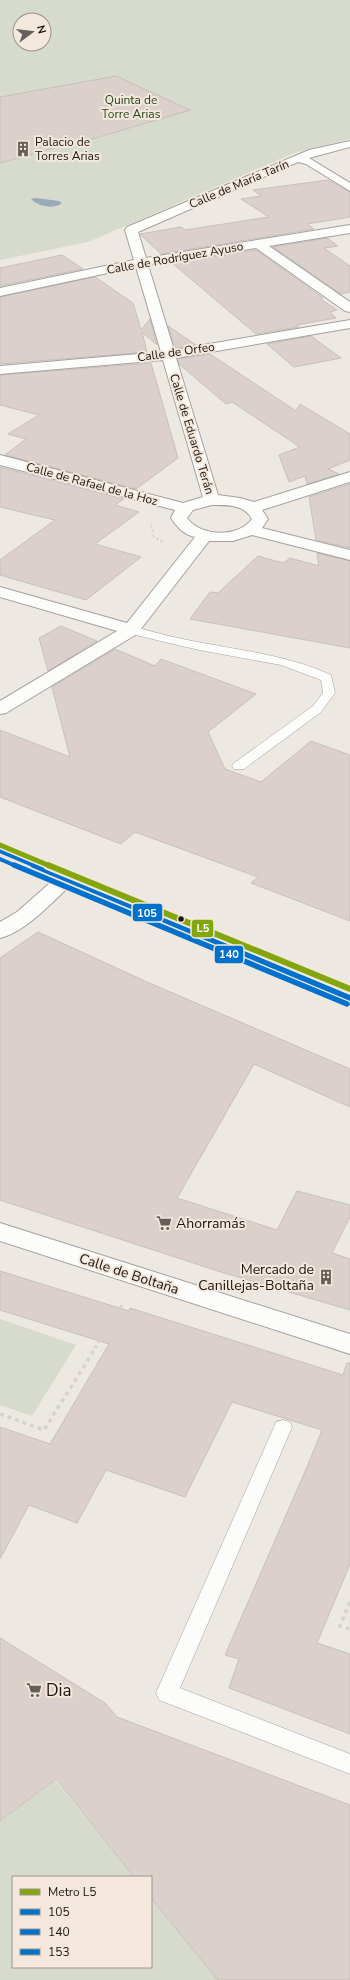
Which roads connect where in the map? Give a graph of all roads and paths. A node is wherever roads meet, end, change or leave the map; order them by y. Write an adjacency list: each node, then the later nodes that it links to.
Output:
1 (108, 0): 4 (path)
2 (126, 0): 4 (path)
3 (167, 0): 16 (path)
4 (113, 2): 6 (path)
5 (0, 9): 6 (path)
6 (84, 20): 7 (path)
7 (76, 24): 8 (path); 12 (path)
8 (66, 28): 9 (path); 13 (path)
9 (52, 30)
10 (12, 38): 11 (path)
11 (0, 40)
12 (158, 61): 13 (path); 18 (path)
13 (77, 76): 14 (path)
14 (0, 90)
15 (350, 144): 16 (street, Calle de María Tarín)
16 (313, 152): 17 (street, Calle de María Tarín)
17 (298, 159): 19 (street); 21 (street, Calle de María Tarín)
18 (0, 171)
19 (350, 188)
20 (350, 228): 22 (street, Calle de Rodríguez Ayuso)
21 (131, 230): 23 (street, Calle de Eduardo Terán)
22 (258, 244): 23 (street, Calle de Rodríguez Ayuso); 25 (street)
23 (139, 263): 24 (street, Calle de Rodríguez Ayuso); 27 (street, Calle de Eduardo Terán)
24 (0, 292)
25 (350, 308)
26 (350, 324): 27 (street, Calle de Orfeo)
27 (168, 355): 28 (street, Calle de Orfeo); 31 (street, Calle de Eduardo Terán)
28 (0, 370)
29 (0, 460): 32 (street, Calle de Rafael de la Hoz)
30 (350, 477): 33 (street)
31 (212, 500): 32 (street); 33 (street)
32 (185, 508): 35 (street)
33 (252, 508): 34 (street)
34 (251, 530): 35 (street); 36 (street)
35 (205, 535): 38 (street)
36 (350, 554)
37 (0, 592): 38 (street)
38 (131, 630): 39 (street); 40 (lane)
39 (0, 709)
40 (239, 766)
41 (0, 851): 42 (main road)
42 (66, 879): 43 (street); 44 (main road)
43 (0, 932)
44 (350, 998)
45 (0, 1232): 46 (street, Calle de Boltaña)
46 (140, 1277): 47 (street, Calle de Boltaña); 48 (path)
47 (350, 1344)
48 (0, 1414)
49 (283, 1427): 52 (lane)
50 (350, 1602): 51 (path)
51 (350, 1629)
52 (350, 1764)

